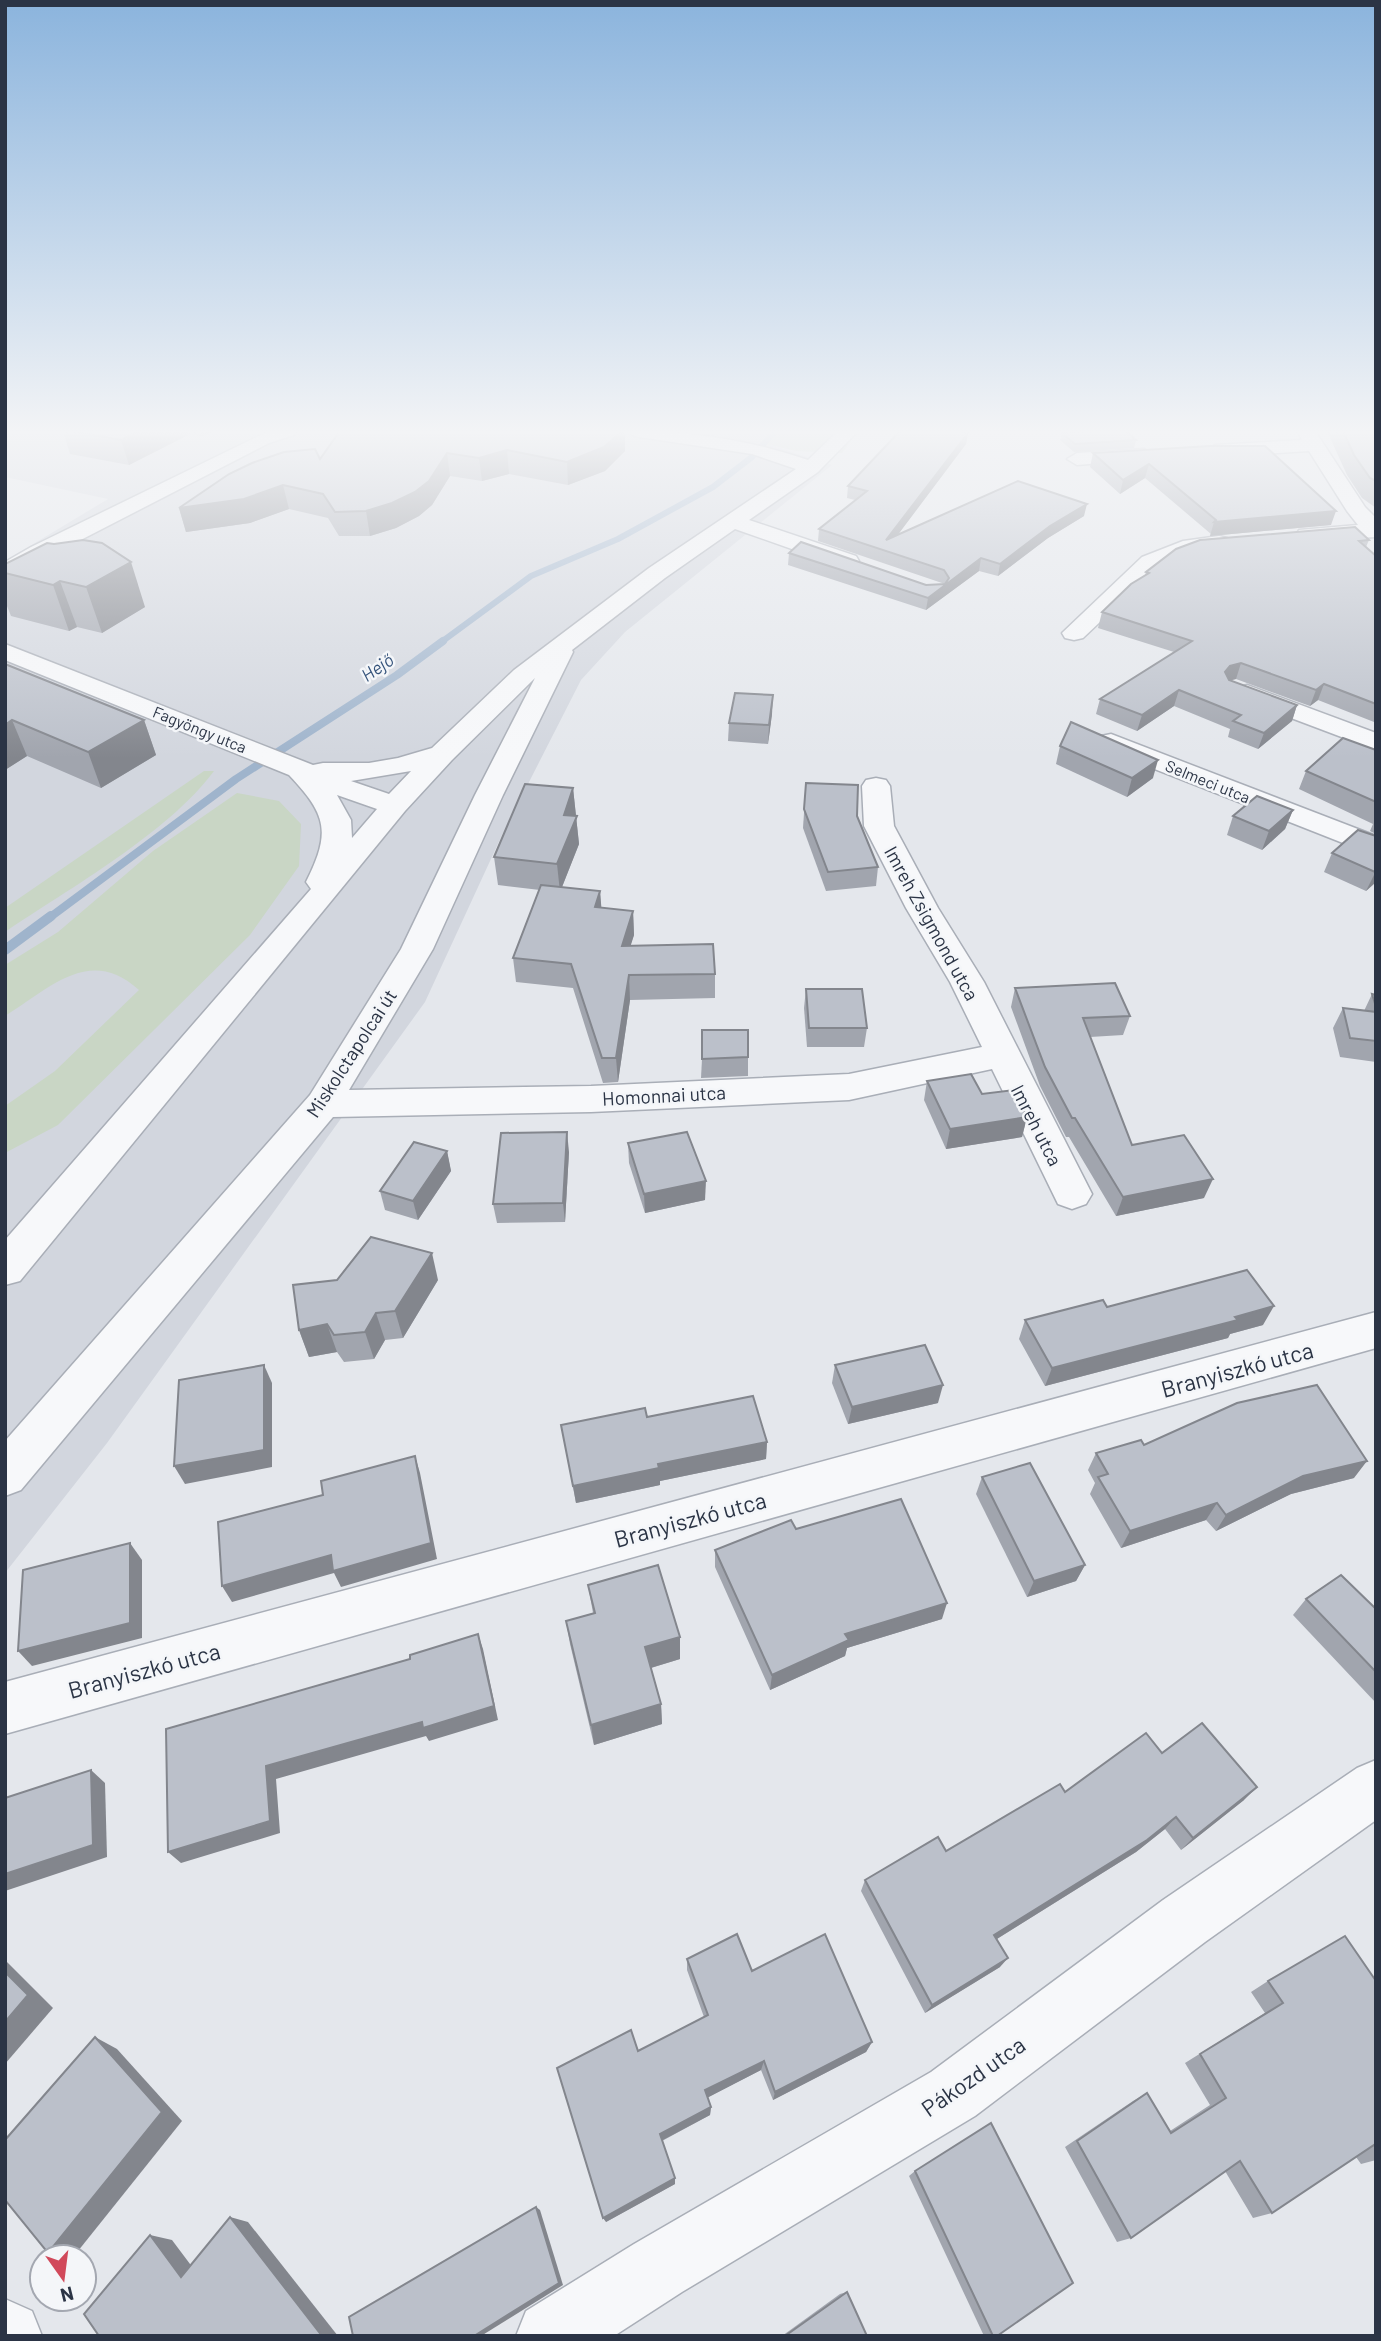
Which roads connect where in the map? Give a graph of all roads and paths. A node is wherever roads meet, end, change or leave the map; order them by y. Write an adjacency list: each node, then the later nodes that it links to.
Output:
1 (62, 540): 6 (street)
2 (704, 540): 8 (street, Miskolctapolcai út)
3 (788, 540): 5 (street)
4 (1245, 540): 7 (street)
5 (870, 568)
6 (5, 572)
7 (1074, 633)
8 (565, 644): 13 (street, Miskolctapolcai út); 20 (street, Miskolctapolcai út)
9 (5, 652): 14 (street, Fagyöngy utca)
10 (1235, 689): 12 (street)
11 (1091, 734): 17 (street, Selmeci utca)
12 (1376, 741)
13 (442, 754): 14 (street); 16 (street, Miskolctapolcai út)
14 (297, 768): 16 (street, Fagyöngy utca); 18 (street)
15 (876, 786): 19 (street, Imreh Zsigmond utca)
16 (395, 805): 18 (street, Miskolctapolcai út)
17 (1376, 847)
18 (309, 911): 22 (street, Miskolctapolcai út)
19 (1002, 1055): 20 (street, Homonnai utca); 21 (street, Imreh utca)
20 (323, 1104): 24 (street, Miskolctapolcai út)
21 (1073, 1194)
22 (5, 1269)
23 (1376, 1330): 25 (street, Branyiszkó utca)
24 (5, 1475)
25 (5, 1708)
26 (1376, 1787): 27 (street, Pákozd utca)
27 (551, 2336)

